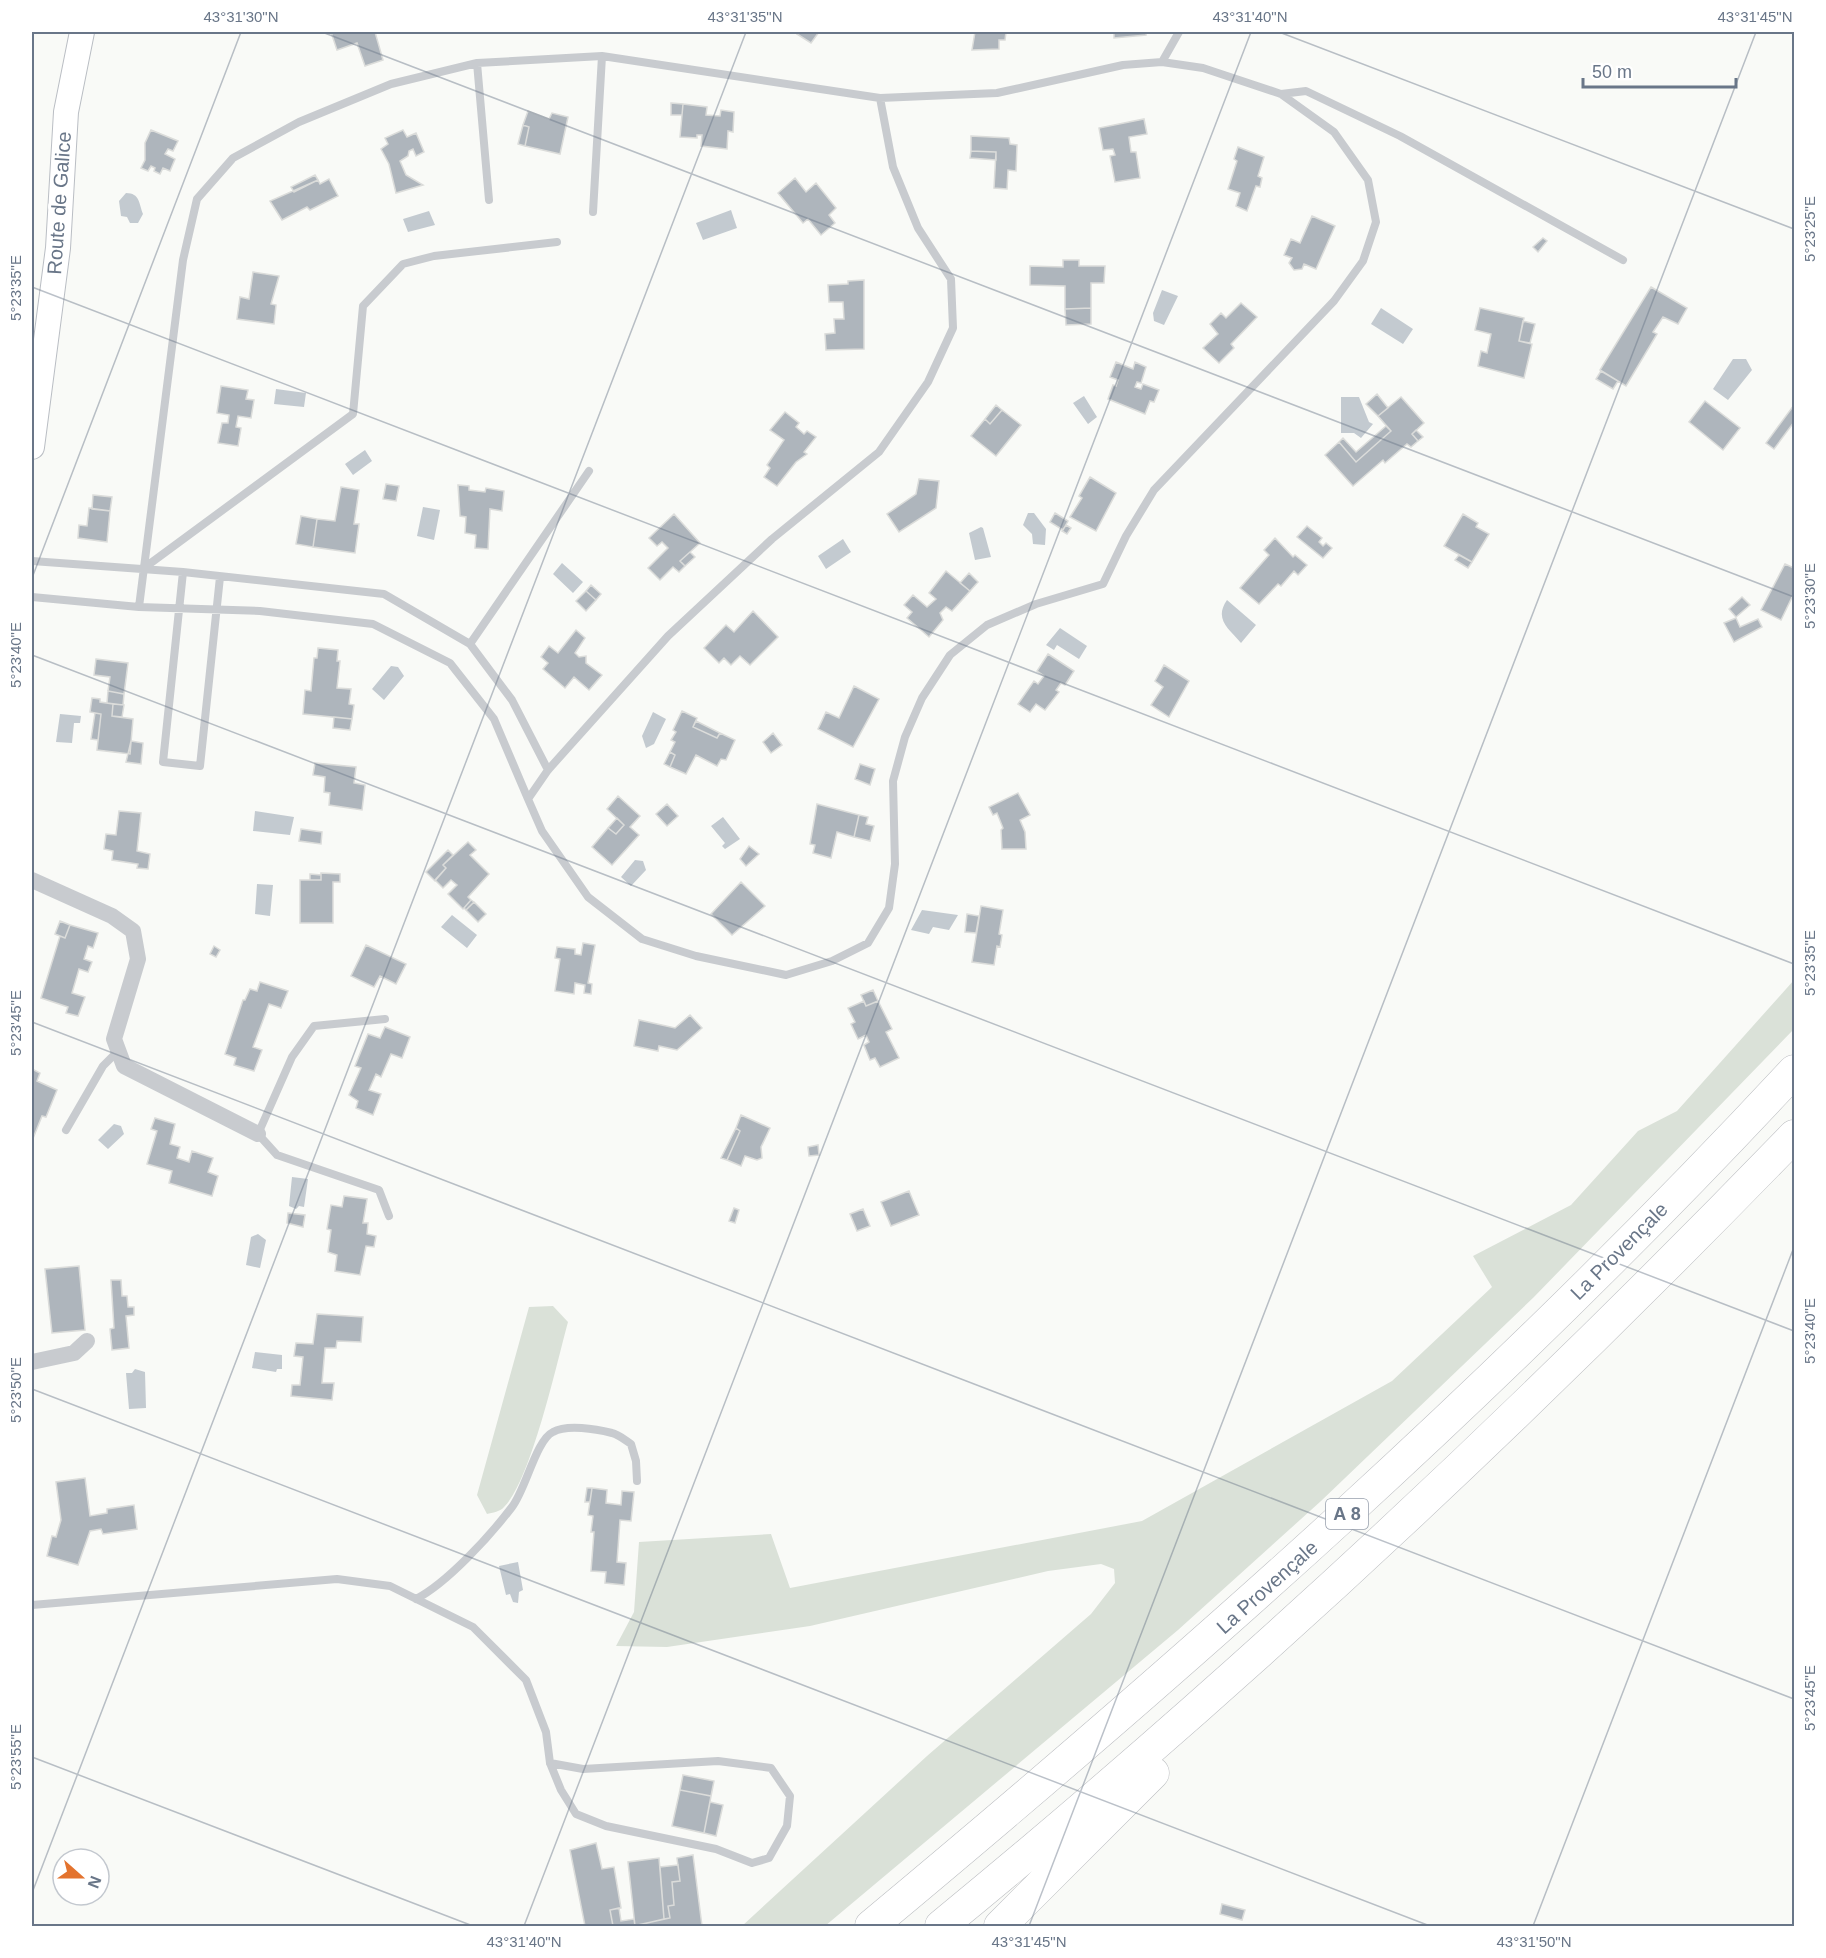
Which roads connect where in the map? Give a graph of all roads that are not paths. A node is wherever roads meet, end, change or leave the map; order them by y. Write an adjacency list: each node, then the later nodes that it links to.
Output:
1 (82, 32): 12 (main road, Route de Galice)
2 (1179, 32): 4 (lane)
3 (602, 56): 5 (lane); 7 (lane); 9 (lane)
4 (1162, 62): 6 (lane); 7 (lane)
5 (477, 63): 8 (lane); 15 (lane)
6 (1281, 94): 11 (lane); 24 (lane)
7 (880, 98): 23 (lane)
8 (489, 200)
9 (593, 212)
10 (557, 242): 15 (lane)
11 (1623, 260)
12 (32, 447)
13 (589, 471): 22 (lane)
14 (32, 561): 15 (lane)
15 (144, 568): 16 (lane); 19 (lane)
16 (183, 572): 17 (lane); 20 (lane)
17 (220, 577): 21 (lane); 22 (lane)
18 (32, 597): 19 (lane)
19 (139, 607): 20 (lane)
20 (179, 609): 21 (lane); 21 (lane)
21 (217, 609): 24 (lane)
22 (470, 644): 23 (lane)
23 (548, 770): 24 (lane)
24 (528, 799)
25 (32, 880): 27 (street)
26 (385, 1020): 30 (lane)
27 (119, 1051): 29 (lane); 30 (street)
28 (1794, 1071): 40 (highway, La Provençale / A 8)
29 (66, 1131)
30 (258, 1134): 32 (lane)
31 (1794, 1136): 36 (highway, A 8)
32 (389, 1216)
33 (87, 1341): 34 (street)
34 (32, 1362)
35 (637, 1481): 37 (lane)
36 (1343, 1579): 41 (highway, A 8); 42 (highway)
37 (416, 1599): 38 (lane); 39 (lane)
38 (32, 1605)
39 (550, 1763): 39 (lane)
40 (871, 1926)
41 (941, 1926)
42 (1000, 1926)

